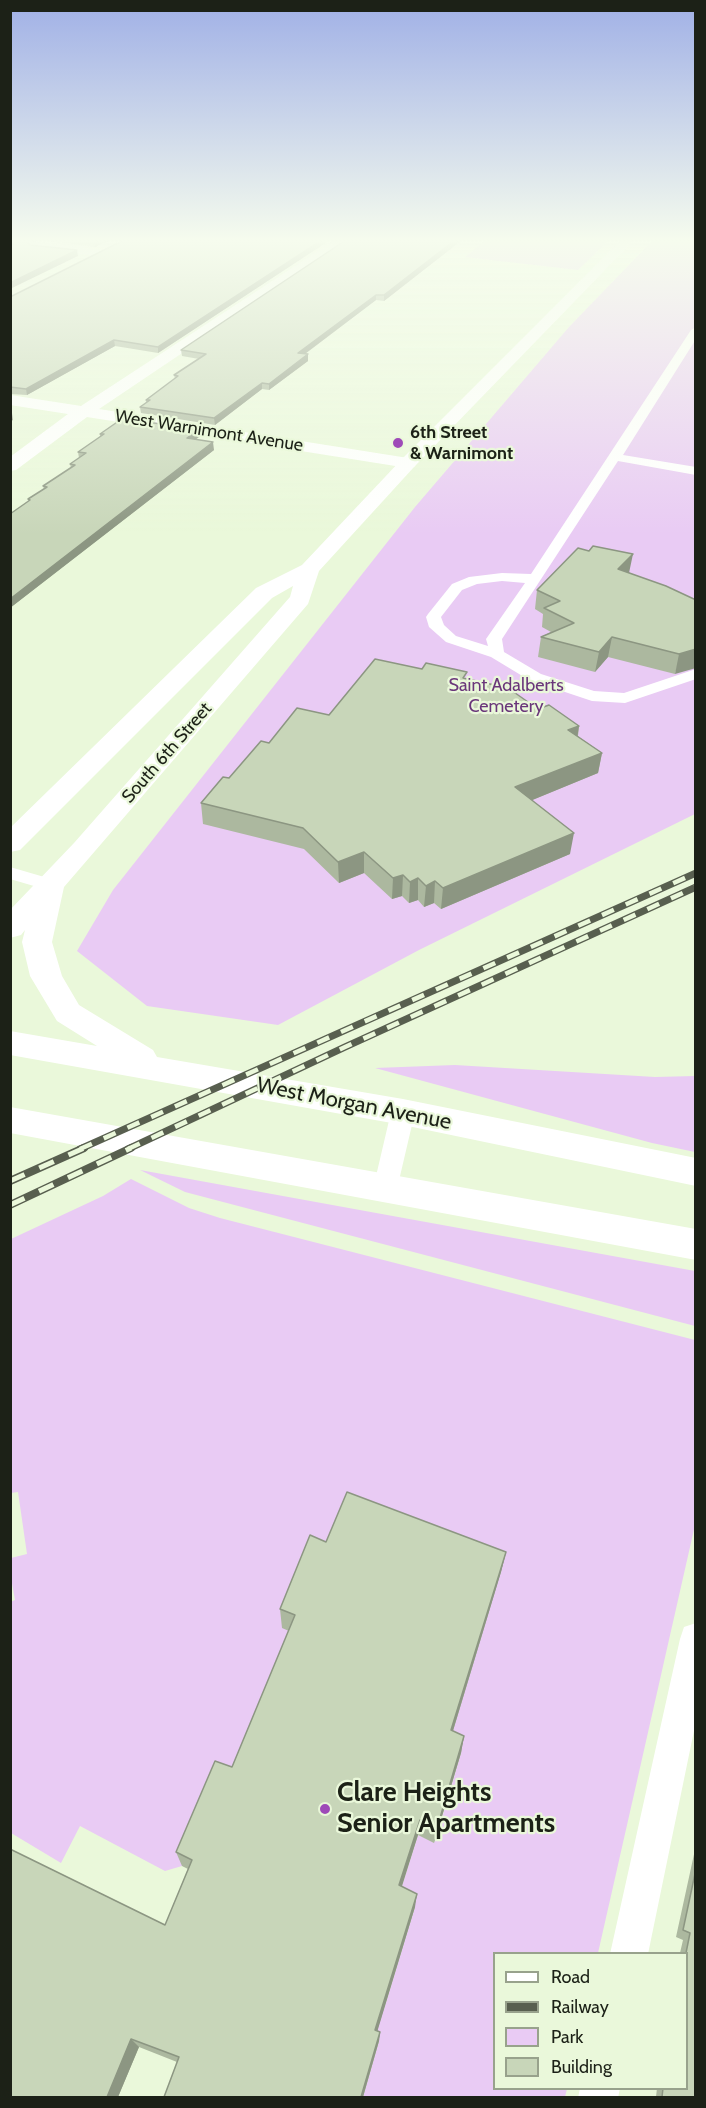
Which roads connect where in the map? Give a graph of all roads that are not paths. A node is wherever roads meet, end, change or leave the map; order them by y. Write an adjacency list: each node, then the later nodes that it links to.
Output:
1 (194, 338): 5 (street)
2 (531, 338): 7 (street, South 6th Street)
3 (690, 338): 6 (lane)
4 (10, 400): 5 (street, West Warnimont Avenue)
5 (84, 411): 7 (street, West Warnimont Avenue); 8 (street)
6 (615, 457): 9 (lane); 11 (lane)
7 (408, 463): 10 (street, South 6th Street)
8 (10, 466)
9 (696, 471)
10 (309, 569): 14 (street, South 6th Street); 16 (street, South 6th Street)
11 (536, 579): 12 (lane); 12 (lane)
12 (497, 654): 13 (lane)
13 (696, 674)
14 (10, 844)
15 (10, 873): 16 (lane)
16 (51, 885): 17 (street, South 6th Street); 19 (street)
17 (10, 928)
18 (10, 1043): 19 (street, West Morgan Avenue)
19 (155, 1067): 20 (street, West Morgan Avenue)
20 (403, 1112): 22 (street, West Morgan Avenue); 23 (lane)
21 (15, 1122): 23 (street)
22 (696, 1172)
23 (385, 1189): 24 (street)
24 (696, 1245)
25 (696, 1639): 26 (lane)
26 (629, 1952)

